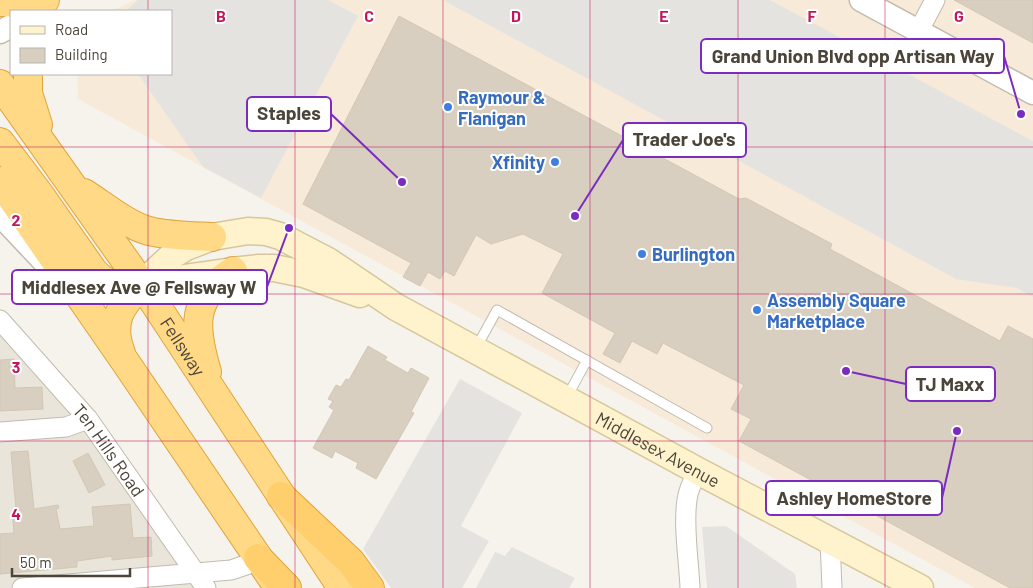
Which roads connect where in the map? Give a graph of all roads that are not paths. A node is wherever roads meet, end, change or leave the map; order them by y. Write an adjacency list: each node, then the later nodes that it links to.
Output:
1 (45, 0): 5 (highway)
2 (59, 0): 6 (street)
3 (861, 0): 7 (street)
4 (935, 0): 7 (street)
5 (0, 2)
6 (40, 10)
7 (918, 32): 10 (street)
8 (28, 75): 12 (highway)
9 (0, 84): 12 (highway, Fellsway)
10 (1033, 93)
11 (0, 142): 18 (highway)
12 (49, 152): 14 (highway, Fellsway)
13 (0, 181): 20 (highway)
14 (71, 184): 16 (highway); 18 (highway, Fellsway)
15 (0, 215): 20 (street)
16 (212, 237): 18 (main road, Middlesex Avenue); 19 (main road, Middlesex Avenue)
17 (233, 271): 18 (main road, Middlesex Avenue); 19 (main road, Middlesex Avenue); 25 (highway)
18 (142, 284): 23 (highway); 25 (highway, Fellsway)
19 (396, 307): 22 (main road, Middlesex Avenue)
20 (88, 308): 23 (highway)
21 (0, 320): 27 (street, Ten Hills Road)
22 (475, 350): 24 (lane); 26 (main road, Middlesex Avenue)
23 (124, 360): 33 (highway)
24 (587, 360): 26 (lane); 28 (lane)
25 (212, 390): 31 (highway, Fellsway)
26 (566, 399): 30 (main road, Middlesex Avenue)
27 (88, 419): 29 (street); 34 (street, Ten Hills Road)
28 (707, 428)
29 (0, 432)
30 (698, 471): 32 (main road, Middlesex Avenue); 40 (street)
31 (281, 496): 38 (highway, Fellsway); 39 (highway)
32 (830, 540): 41 (street); 42 (main road, Middlesex Avenue)
33 (258, 558): 34 (street); 36 (highway); 37 (highway)
34 (201, 581): 35 (street)
35 (22, 588)
36 (278, 588)
37 (287, 588)
38 (342, 588)
39 (370, 588)
40 (690, 588)
41 (832, 588)
42 (920, 588)

